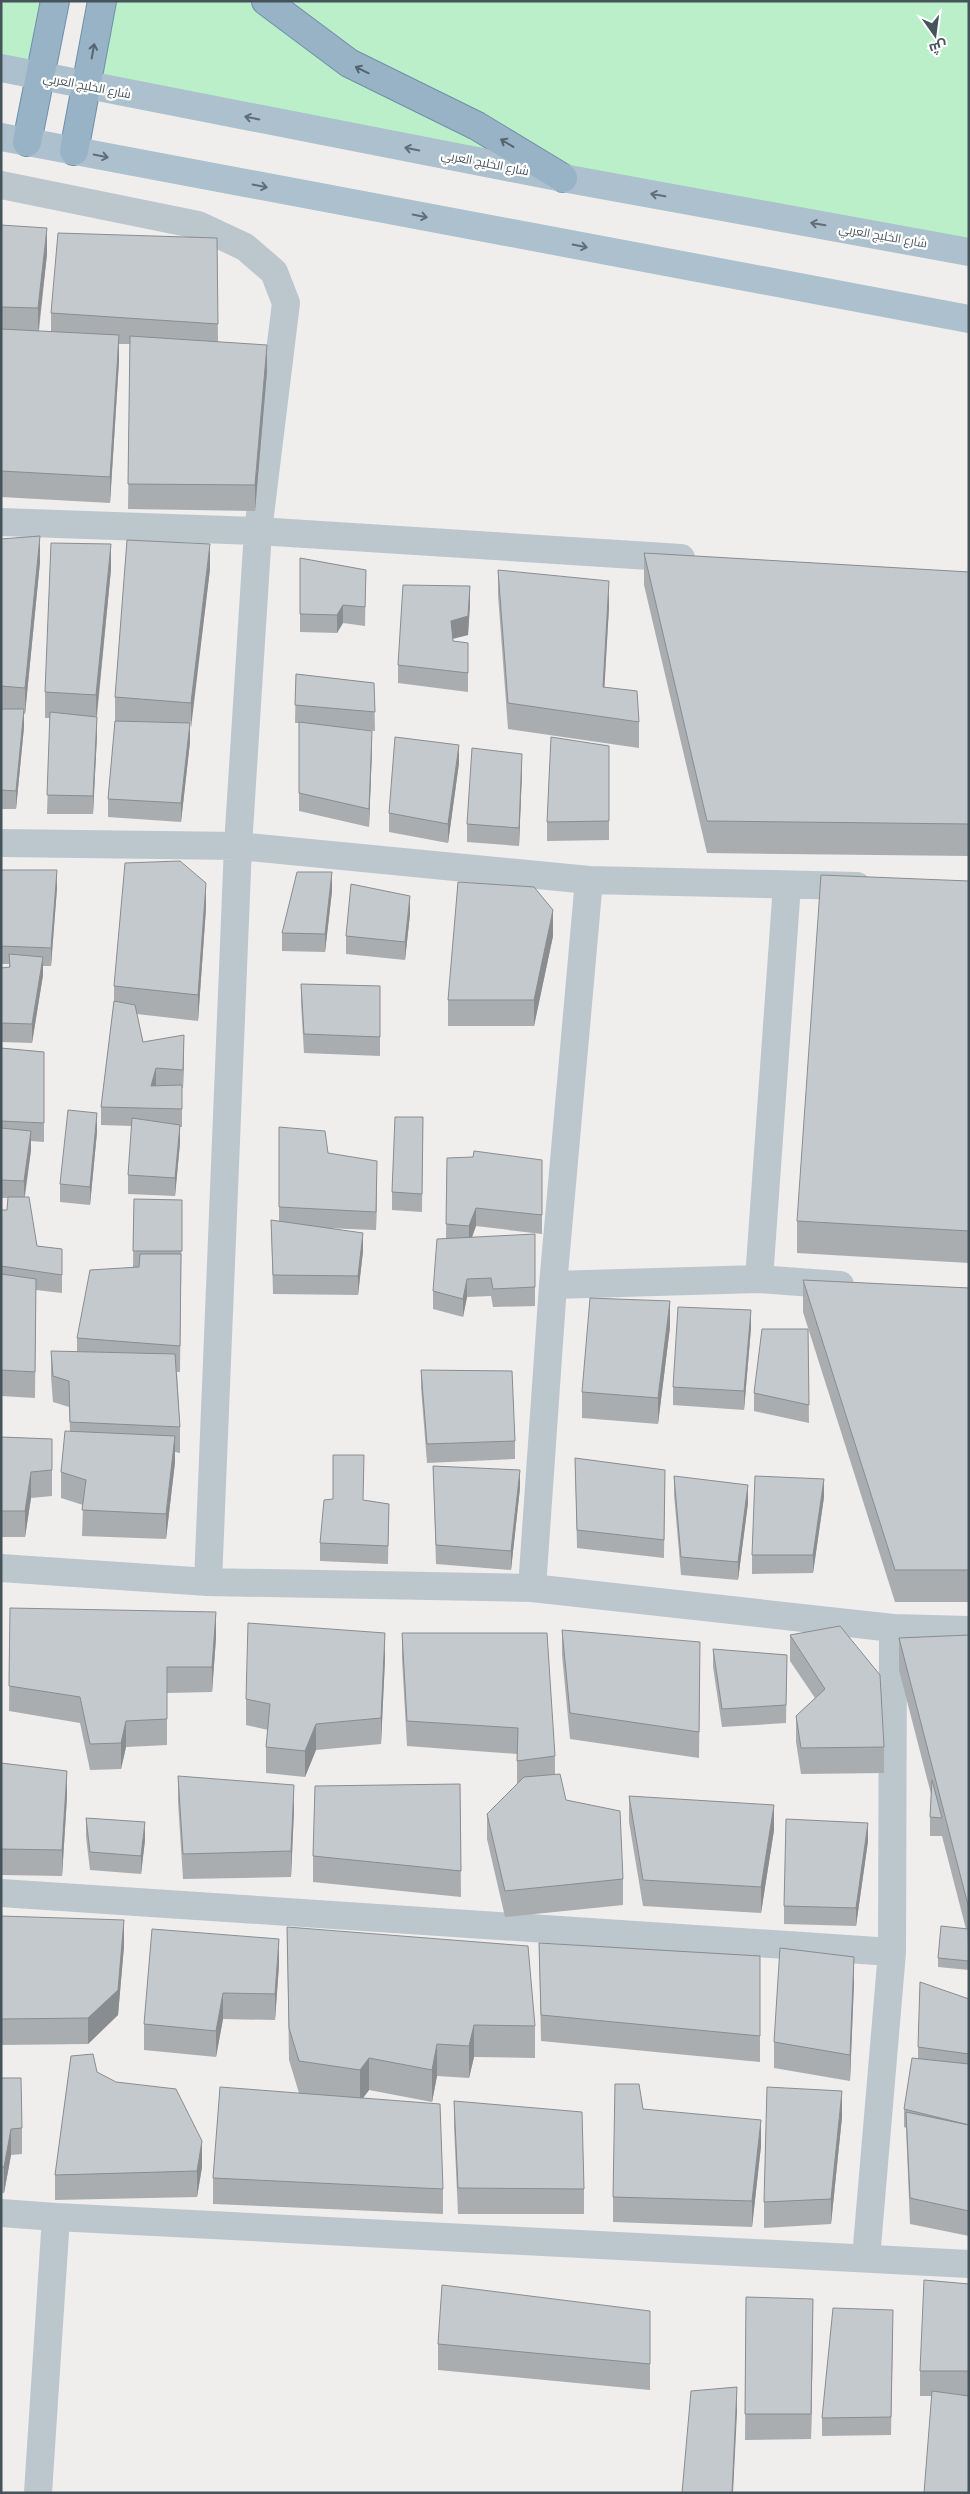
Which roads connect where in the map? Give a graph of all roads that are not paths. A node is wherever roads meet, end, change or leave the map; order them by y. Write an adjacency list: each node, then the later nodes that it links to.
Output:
1 (56, 1): 5 (highway)
2 (102, 1): 6 (highway, one-way to 2)
3 (266, 1): 9 (highway, one-way to 3)
4 (1, 68): 5 (main road, شارع الخليج العربي)
5 (40, 77): 6 (main road, شارع الخليج العربي); 7 (highway)
6 (87, 86): 8 (highway); 9 (main road, شارع الخليج العربي, one-way to 6)
7 (14, 140): 8 (main road)
8 (74, 151): 12 (main road, one-way to 12)
9 (563, 178): 11 (main road, شارع الخليج العربي, one-way to 9)
10 (1, 185): 14 (street)
11 (969, 252)
12 (969, 319)
13 (1, 522): 14 (street)
14 (258, 531): 15 (street); 17 (street)
15 (702, 559)
16 (1, 843): 17 (street)
17 (238, 846): 18 (street); 25 (street)
18 (589, 880): 19 (street); 22 (street)
19 (787, 885): 20 (street); 21 (street)
20 (883, 886)
21 (759, 1279): 22 (street); 23 (street)
22 (553, 1285): 26 (street)
23 (864, 1287)
24 (1, 1568): 25 (street)
25 (208, 1582): 26 (street)
26 (532, 1588): 27 (street)
27 (893, 1628): 28 (street); 30 (street)
28 (969, 1630)
29 (1, 1893): 30 (street)
30 (892, 1952): 33 (street)
31 (1, 2213): 32 (street)
32 (56, 2216): 33 (street); 35 (street)
33 (866, 2258): 34 (street)
34 (969, 2264)
35 (38, 2493)

